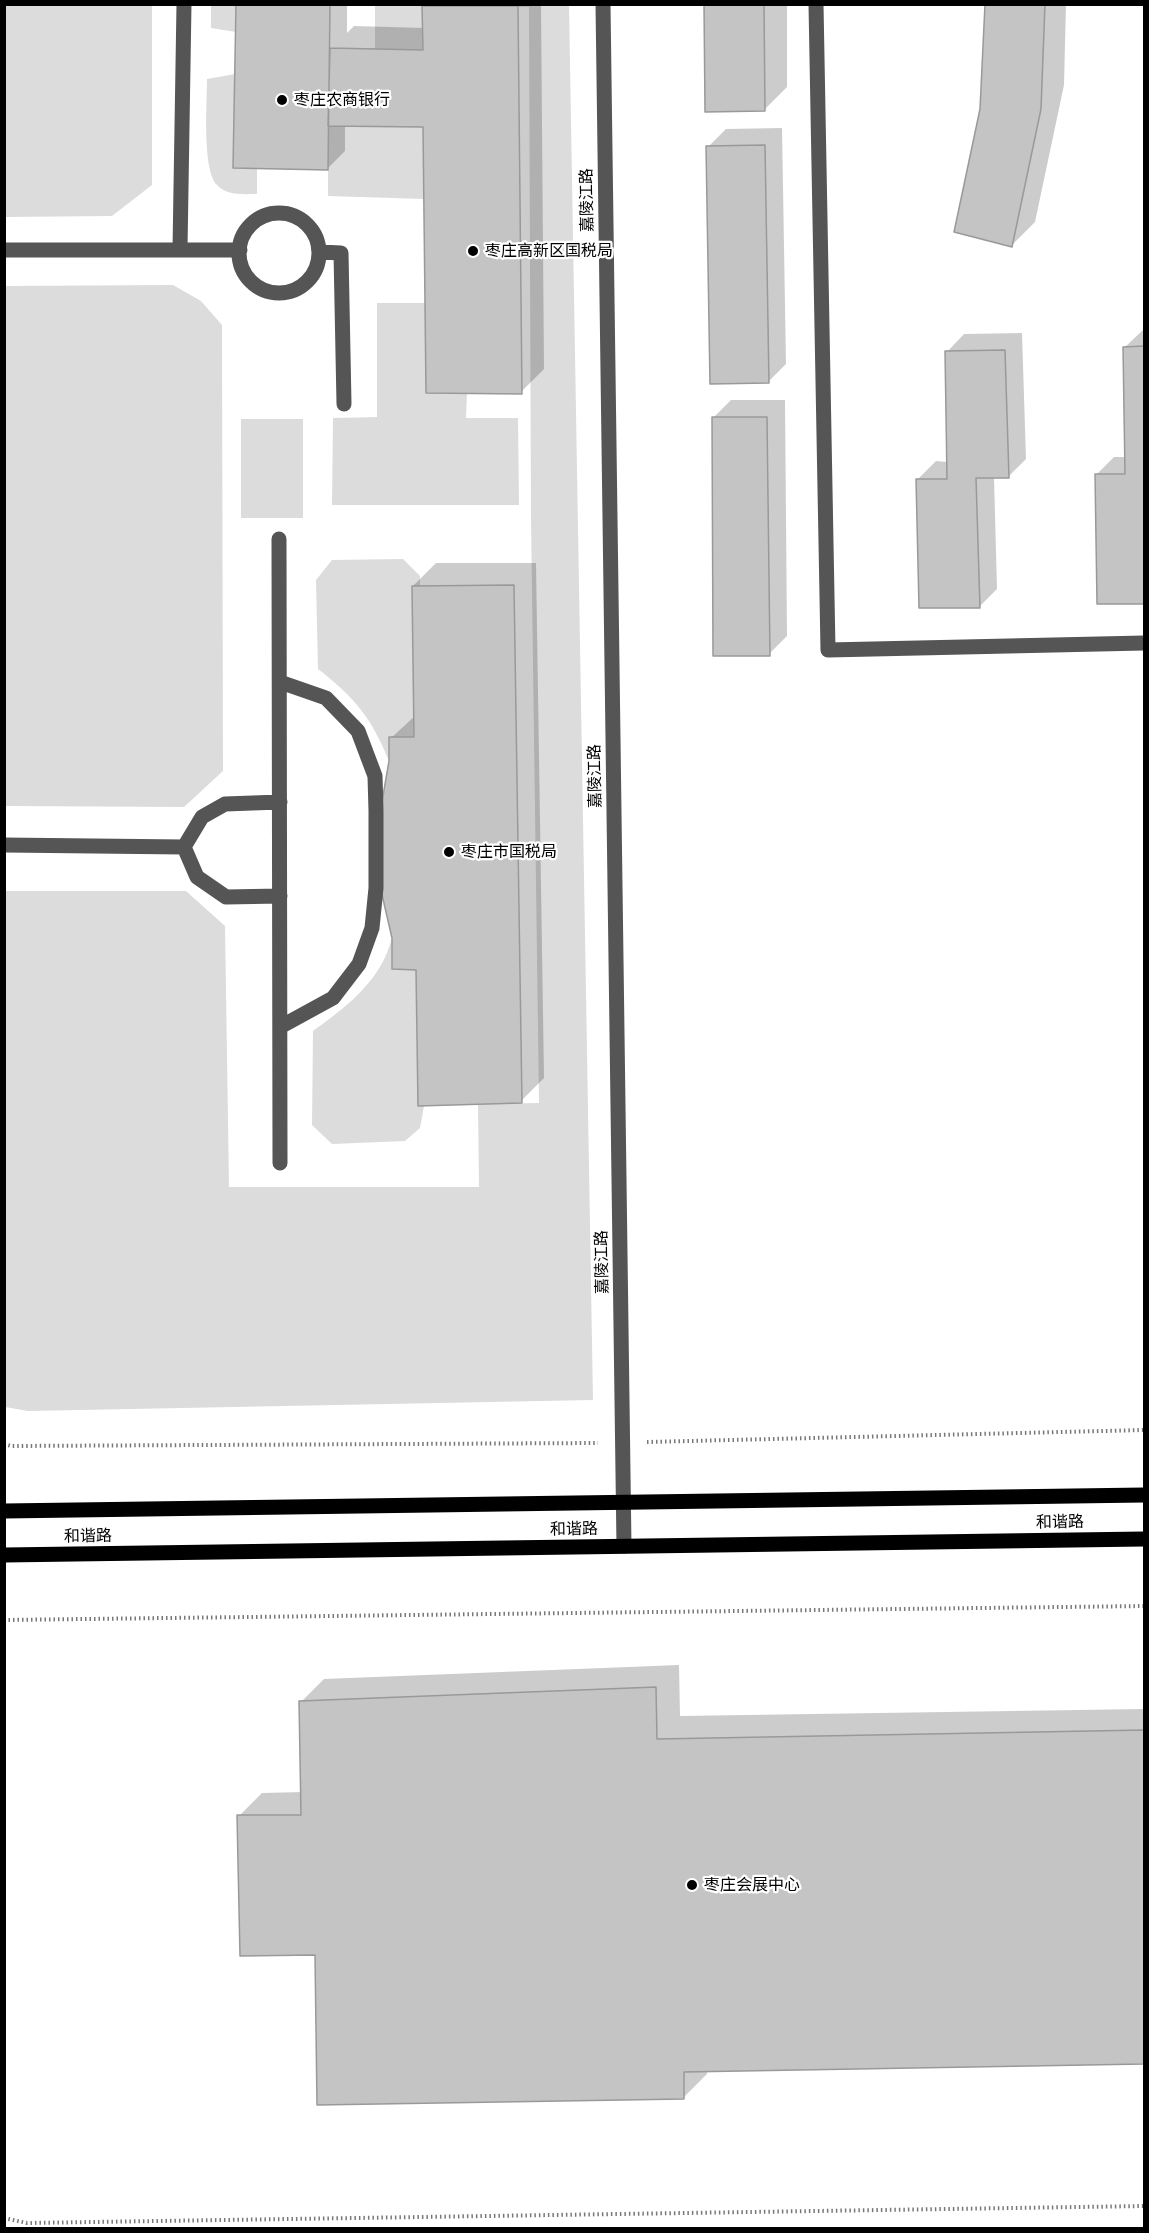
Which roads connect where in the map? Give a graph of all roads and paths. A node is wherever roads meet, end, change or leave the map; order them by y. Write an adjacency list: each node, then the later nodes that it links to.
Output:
1 (184, 4): 4 (street)
2 (603, 4): 19 (street, 嘉陵江路)
3 (816, 4): 10 (street)
4 (180, 249): 5 (street); 6 (street)
5 (4, 250)
6 (240, 250): 7 (street); 7 (street)
7 (320, 252): 8 (street)
8 (344, 404)
9 (279, 538): 11 (street)
10 (1144, 643)
11 (280, 682): 12 (street); 16 (street)
12 (280, 802): 14 (street); 15 (street)
13 (4, 845): 14 (street)
14 (184, 847): 15 (street)
15 (280, 896): 16 (street)
16 (280, 1027): 17 (street)
17 (280, 1163)
18 (1144, 1430): 19 (path)
19 (623, 1443): 20 (path); 22 (street, 嘉陵江路)
20 (4, 1444)
21 (1144, 1495): 22 (main road, 和谐路)
22 (623, 1503): 23 (main road, 和谐路); 25 (street, 嘉陵江路)
23 (4, 1511)
24 (1144, 1539): 25 (main road, 和谐路)
25 (624, 1546): 26 (main road, 和谐路)
26 (4, 1555)
27 (1144, 1606): 28 (path)
28 (4, 1620)
29 (1144, 2206): 30 (path)
30 (4, 2218)

